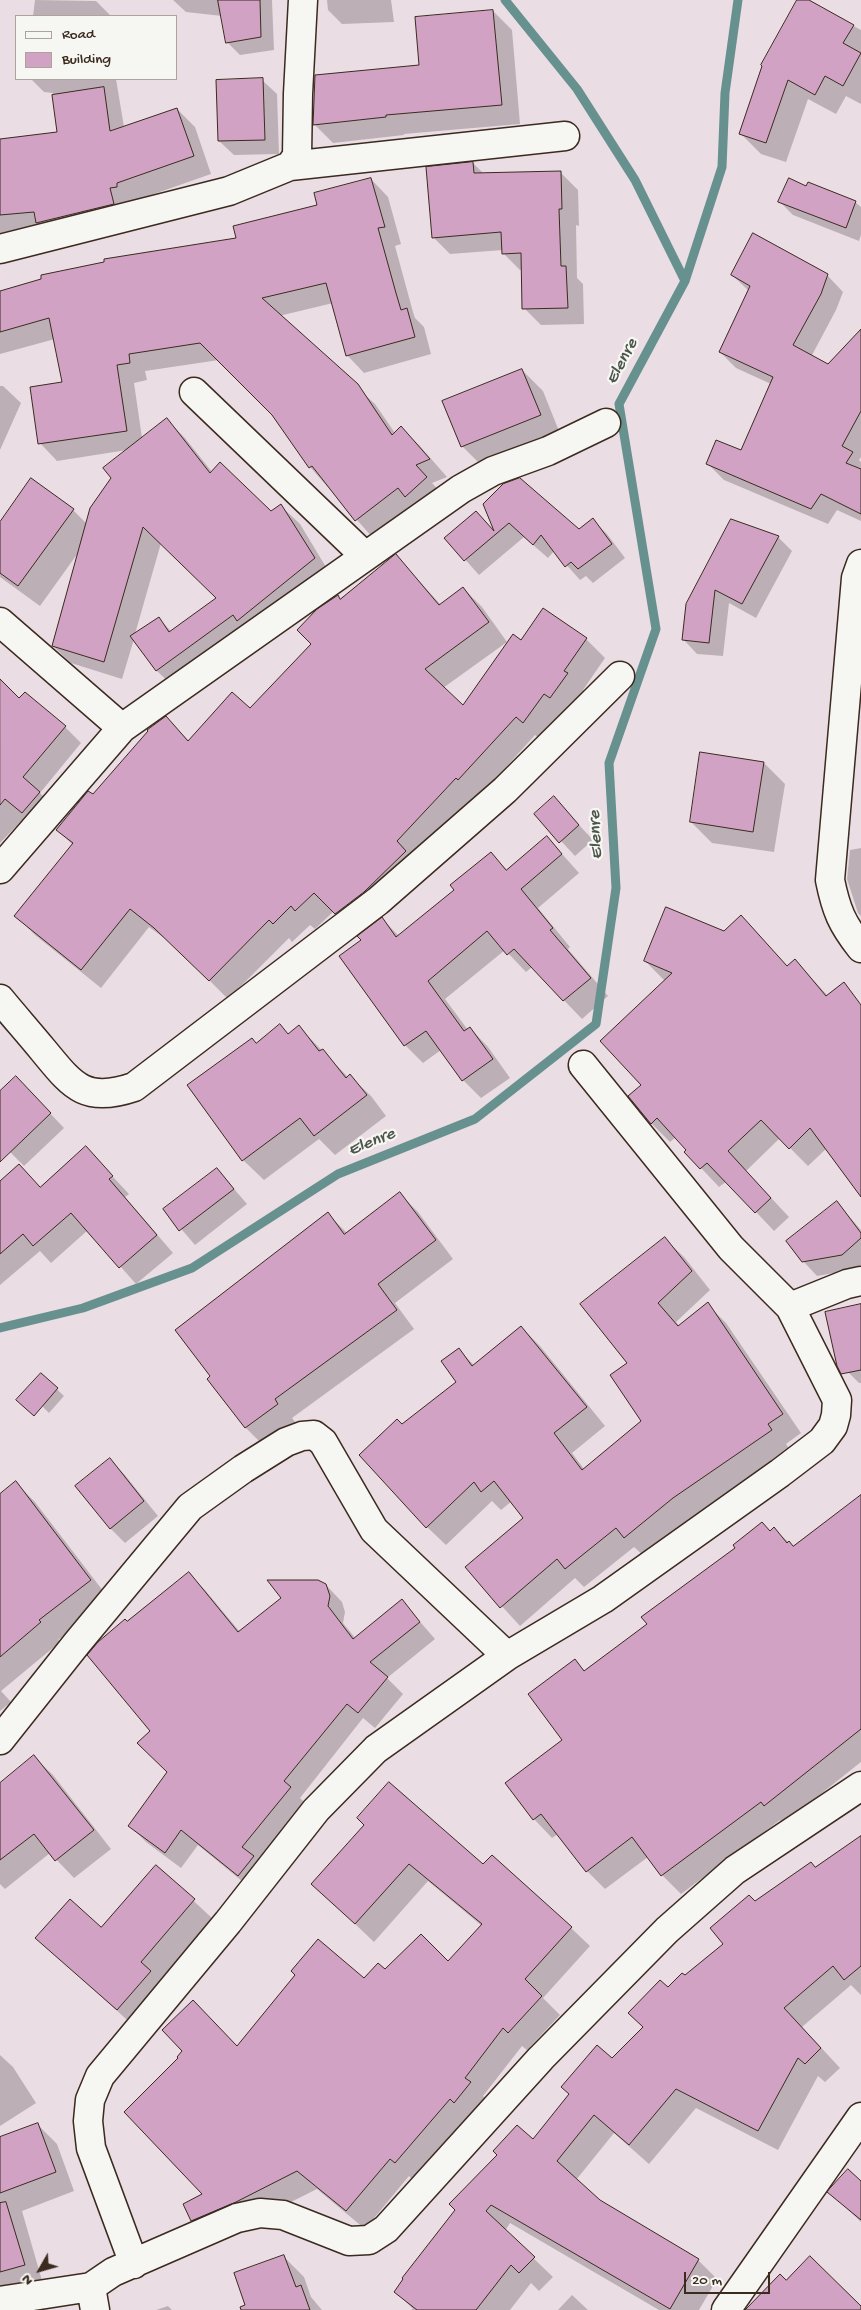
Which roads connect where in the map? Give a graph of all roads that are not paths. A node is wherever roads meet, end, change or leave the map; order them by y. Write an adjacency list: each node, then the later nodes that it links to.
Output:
1 (303, 0): 3 (street)
2 (565, 136): 3 (street)
3 (290, 166): 4 (street)
4 (0, 249)
5 (194, 392): 7 (street)
6 (606, 423): 7 (street)
7 (365, 556): 11 (street)
8 (861, 564): 12 (street)
9 (0, 622): 11 (street)
10 (620, 676): 15 (street)
11 (122, 728): 13 (street)
12 (850, 788): 14 (street)
13 (0, 869)
14 (861, 948)
15 (0, 999)
16 (583, 1065): 18 (street)
17 (861, 1281): 18 (street)
18 (790, 1307): 19 (street)
19 (507, 1656): 20 (street); 23 (street)
20 (0, 1740)
21 (861, 1786): 23 (street)
22 (861, 2117): 26 (street)
23 (134, 2264): 24 (street)
24 (93, 2299): 25 (street)
25 (0, 2300)
26 (726, 2310)

